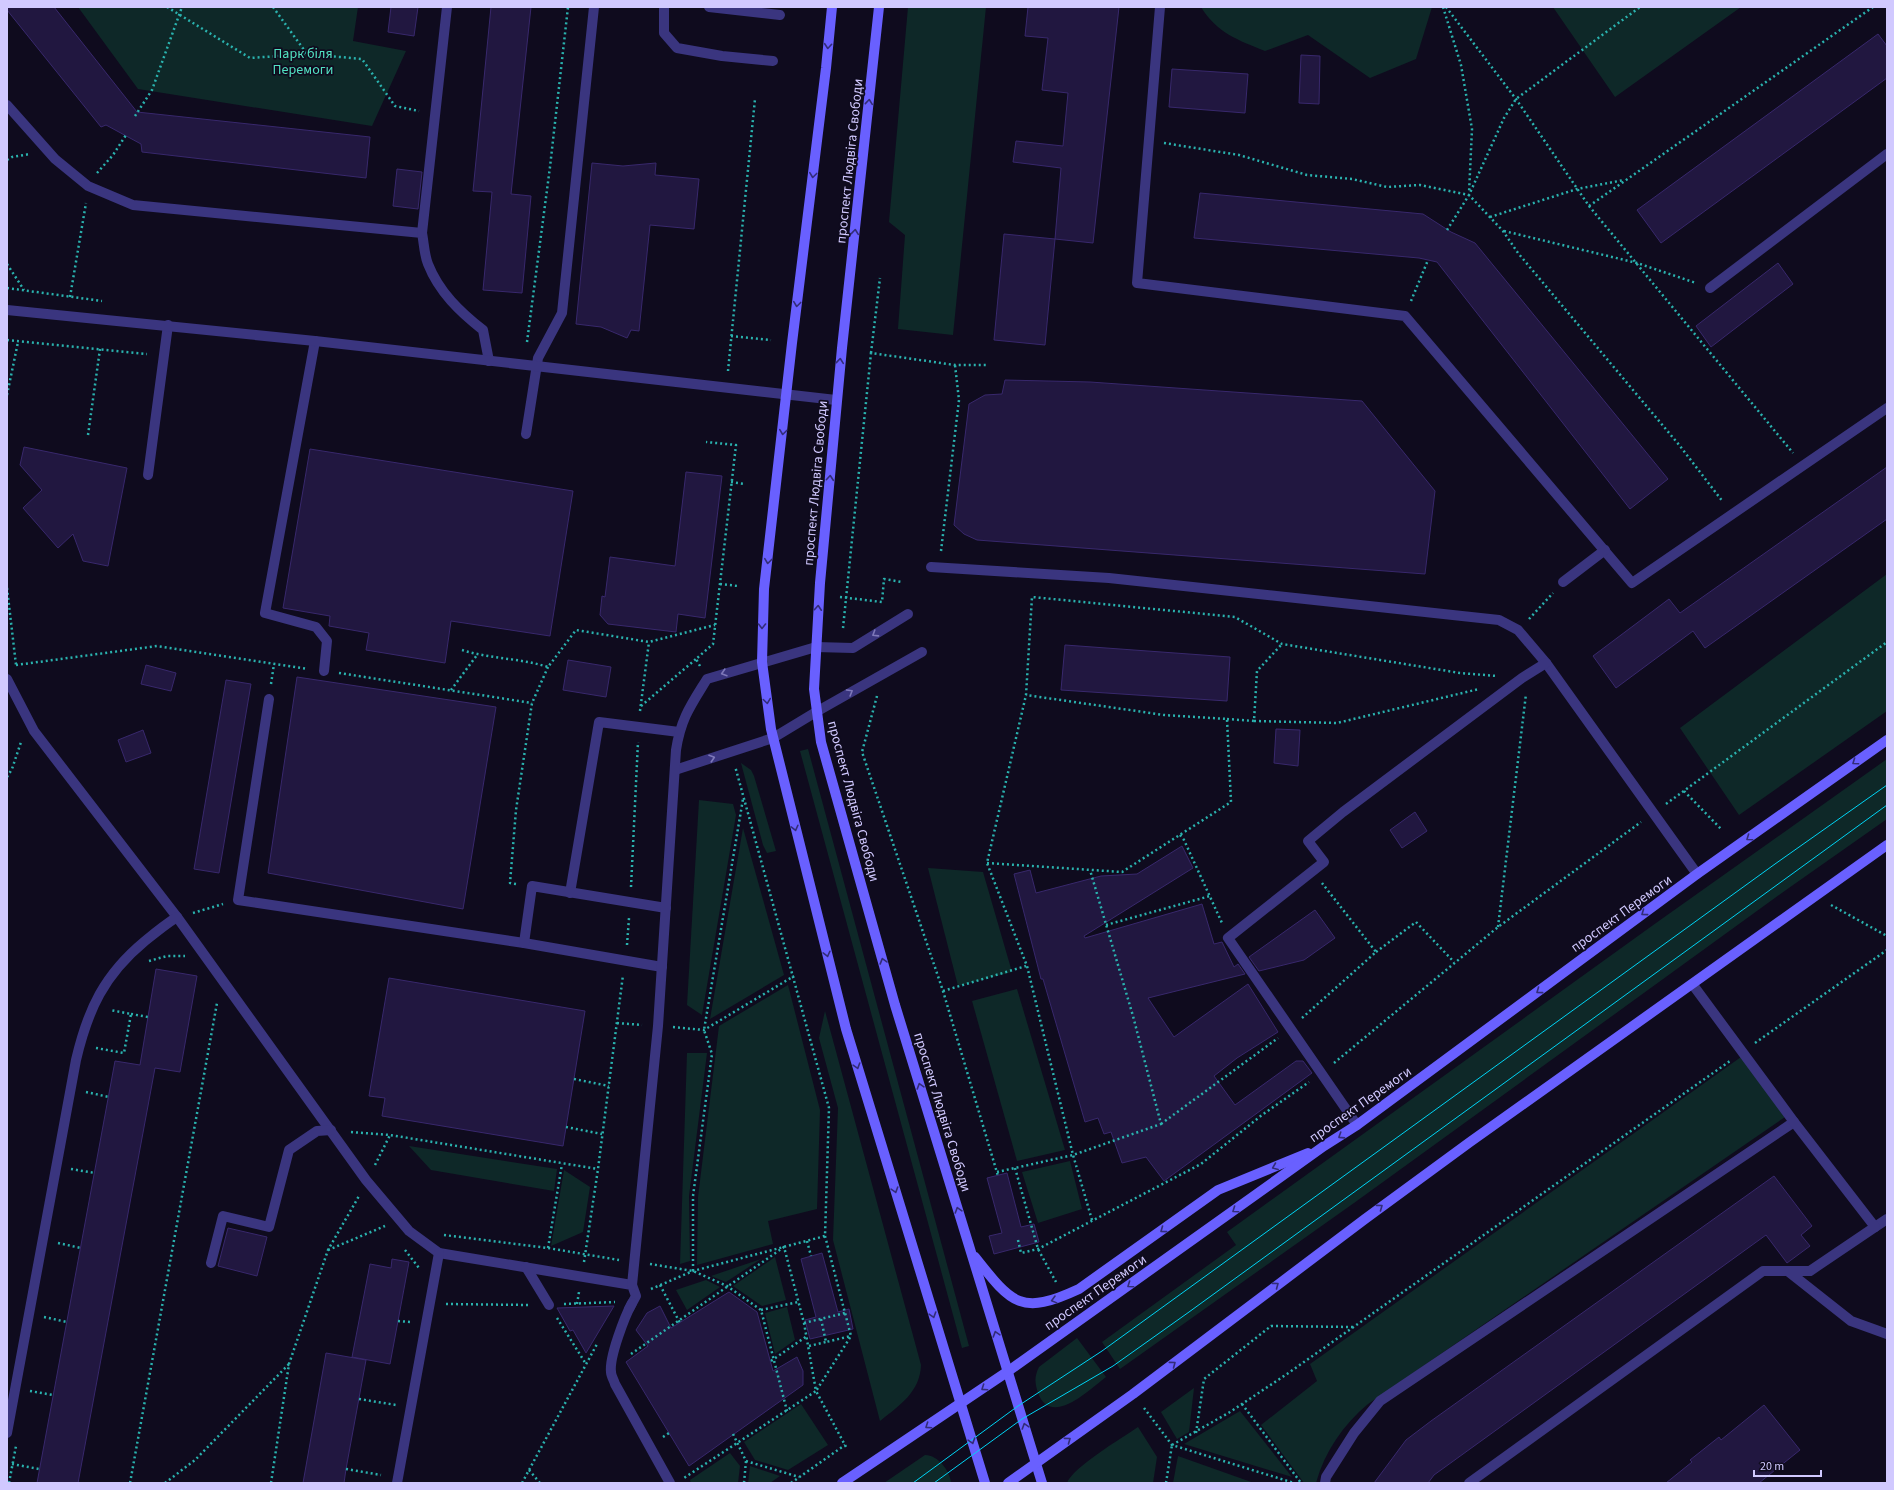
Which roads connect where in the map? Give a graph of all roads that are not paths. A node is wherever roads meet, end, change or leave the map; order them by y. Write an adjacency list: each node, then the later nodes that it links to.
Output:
1 (447, 7): 12 (street)
2 (594, 7): 18 (street)
3 (664, 7): 9 (street)
4 (709, 7): 8 (street)
5 (832, 7): 19 (main road, one-way to 19)
6 (879, 7): 20 (main road, проспект Людвіга Свободи, one-way to 6)
7 (1160, 7): 24 (street)
8 (780, 15)
9 (772, 61)
10 (7, 105): 12 (street)
11 (1887, 154): 13 (street)
12 (422, 233): 17 (street)
13 (1710, 288)
14 (7, 310): 15 (street)
15 (168, 325): 16 (street); 23 (street)
16 (315, 341): 17 (street); 32 (street)
17 (490, 361): 18 (street)
18 (537, 366): 19 (street); 22 (street)
19 (787, 393): 20 (street); 30 (main road, one-way to 30)
20 (836, 400): 28 (main road, проспект Людвіга Свободи, one-way to 20)
21 (1887, 408): 24 (street)
22 (526, 434)
23 (148, 475)
24 (1604, 550): 26 (street)
25 (935, 567): 31 (street)
26 (1563, 582)
27 (908, 614): 28 (street, one-way to 28)
28 (816, 646): 30 (street); 35 (main road, проспект Людвіга Свободи)
29 (922, 652): 35 (street, one-way to 29)
30 (762, 662): 36 (street, one-way to 36); 37 (main road, one-way to 37)
31 (1546, 663): 41 (street); 49 (street)
32 (324, 671)
33 (7, 680): 44 (street)
34 (269, 699): 45 (street)
35 (816, 712): 37 (street); 54 (main road, проспект Людвіга Свободи, one-way to 35)
36 (679, 732): 39 (street); 42 (street)
37 (773, 738): 39 (street, one-way to 37); 63 (main road, one-way to 63)
38 (1887, 740): 41 (main road, проспект Перемоги, one-way to 41)
39 (675, 770): 43 (street)
40 (1887, 845): 47 (main road)
41 (1697, 874): 49 (main road, проспект Перемоги, one-way to 49)
42 (570, 893): 43 (street); 45 (street)
43 (666, 908): 46 (street)
44 (178, 917): 50 (street); 64 (street)
45 (524, 943): 46 (street)
46 (662, 967): 59 (street)
47 (1693, 985): 48 (street); 65 (main road, one-way to 47)
48 (1794, 1122): 53 (street); 72 (street)
49 (1357, 1125): 51 (main road, проспект Перемоги, one-way to 51)
50 (331, 1130): 55 (street); 56 (street)
51 (1324, 1146): 54 (main road, one-way to 54); 62 (main road, проспект Перемоги, one-way to 62)
52 (1887, 1218): 53 (street)
53 (1875, 1227): 58 (street)
54 (971, 1252): 62 (main road, проспект Людвіга Свободи, one-way to 54)
55 (439, 1253): 57 (street); 66 (street)
56 (211, 1263)
57 (526, 1267): 59 (street); 60 (street)
58 (1789, 1272): 61 (street); 73 (street)
59 (632, 1284): 67 (street)
60 (549, 1305)
61 (1887, 1334)
62 (1007, 1372): 63 (main road, проспект Перемоги, one-way to 63); 65 (main road, проспект Людвіга Свободи, one-way to 62)
63 (960, 1404): 68 (main road, проспект Перемоги, one-way to 68); 69 (main road, one-way to 69)
64 (7, 1433)
65 (1036, 1463): 70 (main road); 71 (main road, проспект Людвіга Свободи)
66 (397, 1483)
67 (670, 1483)
68 (842, 1483)
69 (985, 1483)
70 (1008, 1483)
71 (1042, 1483)
72 (1326, 1483)
73 (1469, 1483)

